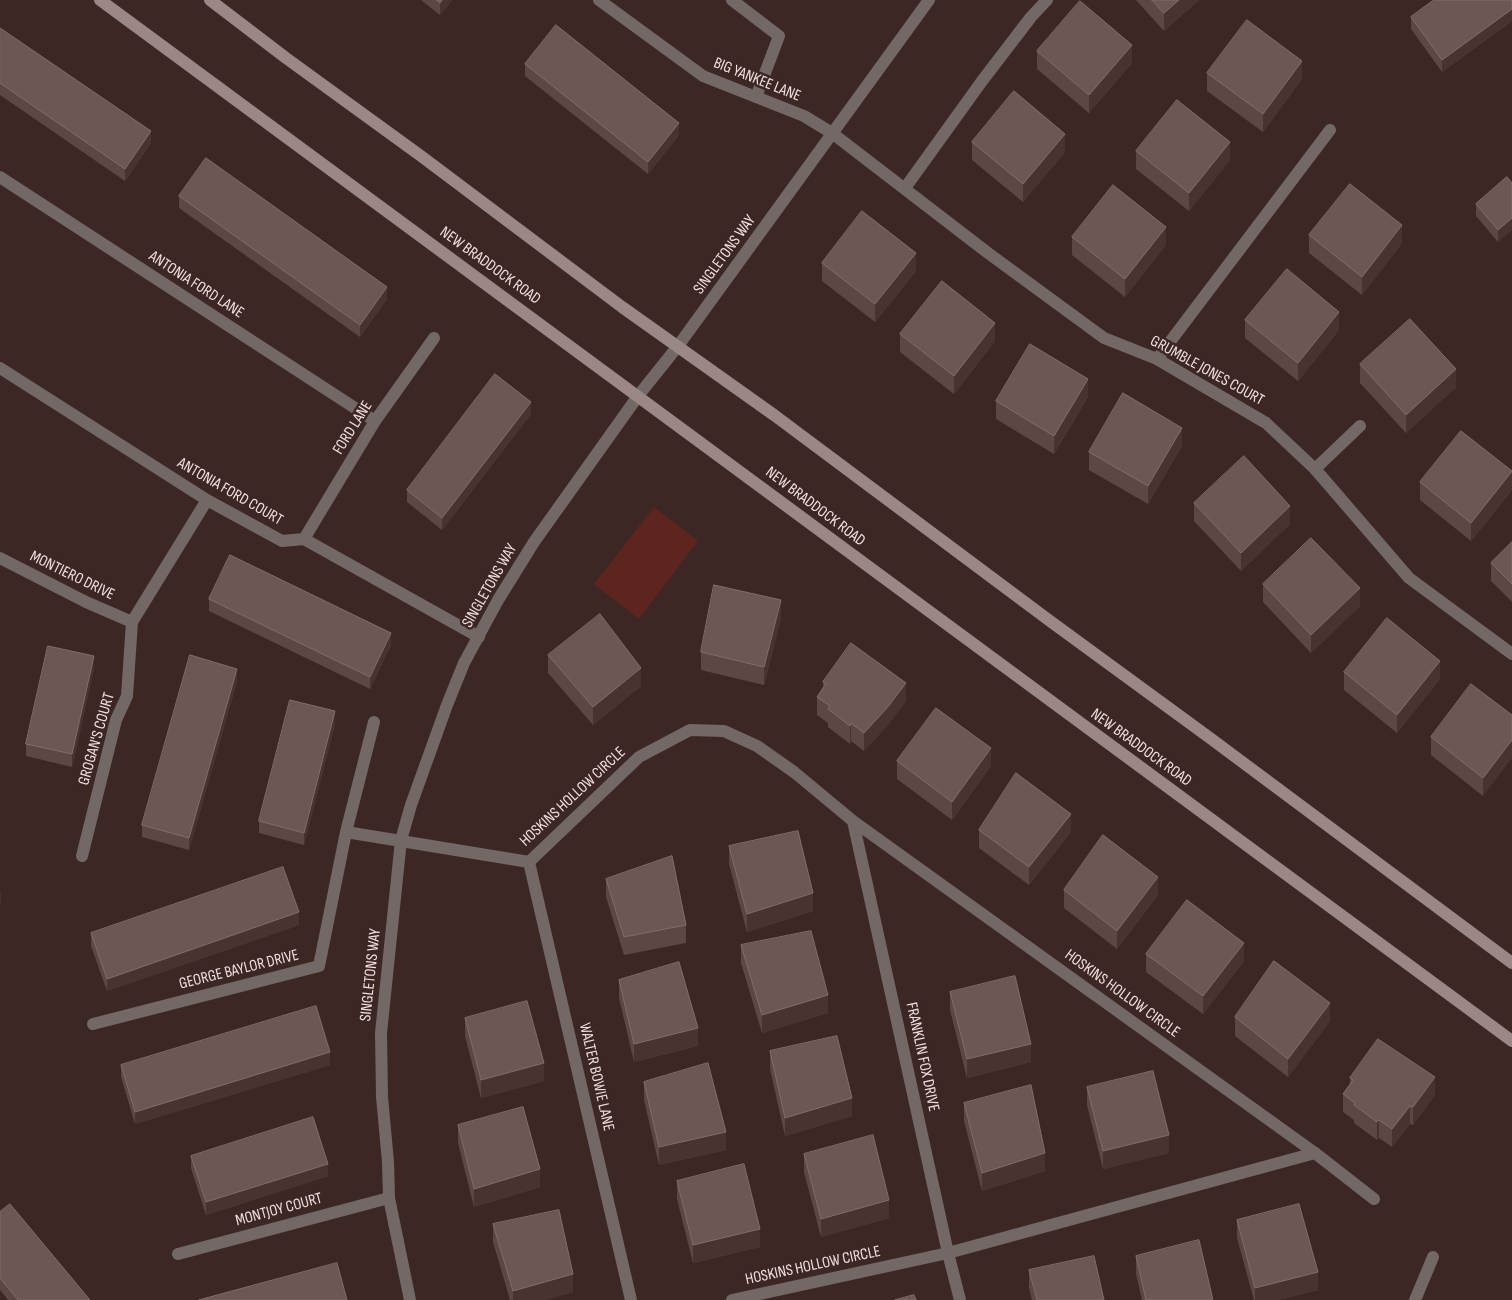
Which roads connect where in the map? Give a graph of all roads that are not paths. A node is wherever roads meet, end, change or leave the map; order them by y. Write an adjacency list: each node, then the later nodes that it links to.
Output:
1 (100, 0): 16 (main road, NEW BRADDOCK ROAD)
2 (210, 0): 13 (main road)
3 (601, 0): 7 (street, BIG YANKEE LANE)
4 (732, 0): 7 (street)
5 (929, 0): 9 (street, SINGLETONS WAY)
6 (1048, 0): 11 (street)
7 (756, 97): 9 (street, BIG YANKEE LANE)
8 (1330, 130): 14 (street)
9 (832, 133): 11 (street, GRUMBLE JONES COURT); 13 (street, SINGLETONS WAY)
10 (0, 177): 17 (street, ANTONIA FORD LANE)
11 (905, 188): 14 (street, GRUMBLE JONES COURT)
12 (434, 338): 17 (street, FORD LANE)
13 (678, 346): 16 (street, SINGLETONS WAY); 32 (main road)
14 (1157, 359): 19 (street, GRUMBLE JONES COURT)
15 (0, 368): 20 (street, ANTONIA FORD COURT)
16 (638, 396): 24 (street, SINGLETONS WAY); 34 (main road, NEW BRADDOCK ROAD)
17 (375, 421): 21 (street, FORD LANE)
18 (1360, 426): 19 (street)
19 (1315, 468): 25 (street, GRUMBLE JONES COURT)
20 (207, 500): 21 (street, ANTONIA FORD COURT); 23 (street, GROGAN'S COURT)
21 (304, 539): 24 (street)
22 (0, 558): 23 (street, MONTIERO DRIVE)
23 (132, 622): 30 (street, GROGAN'S COURT)
24 (479, 637): 29 (street, SINGLETONS WAY)
25 (1512, 654)
26 (374, 722): 28 (street, GEORGE BAYLOR DRIVE)
27 (853, 821): 31 (street, HOSKINS HOLLOW CIRCLE); 35 (street, HOSKINS HOLLOW CIRCLE); 38 (street, FRANKLIN FOX DRIVE)
28 (346, 832): 29 (street); 33 (street, GEORGE BAYLOR DRIVE)
29 (401, 840): 31 (street, HOSKINS HOLLOW CIRCLE); 36 (street, SINGLETONS WAY)
30 (82, 856)
31 (529, 862): 42 (street, WALTER BOWIE LANE)
32 (1512, 962)
33 (92, 1024)
34 (1512, 1040)
35 (1315, 1153): 37 (street); 38 (street, HOSKINS HOLLOW CIRCLE)
36 (388, 1198): 39 (street, MONTJOY COURT); 41 (street, SINGLETONS WAY)
37 (1374, 1199)
38 (948, 1253): 43 (street, HOSKINS HOLLOW CIRCLE); 44 (street, FRANKLIN FOX DRIVE)
39 (178, 1254)
40 (1433, 1257): 45 (street)
41 (410, 1300)
42 (631, 1300)
43 (732, 1300)
44 (960, 1300)
45 (1415, 1300)

